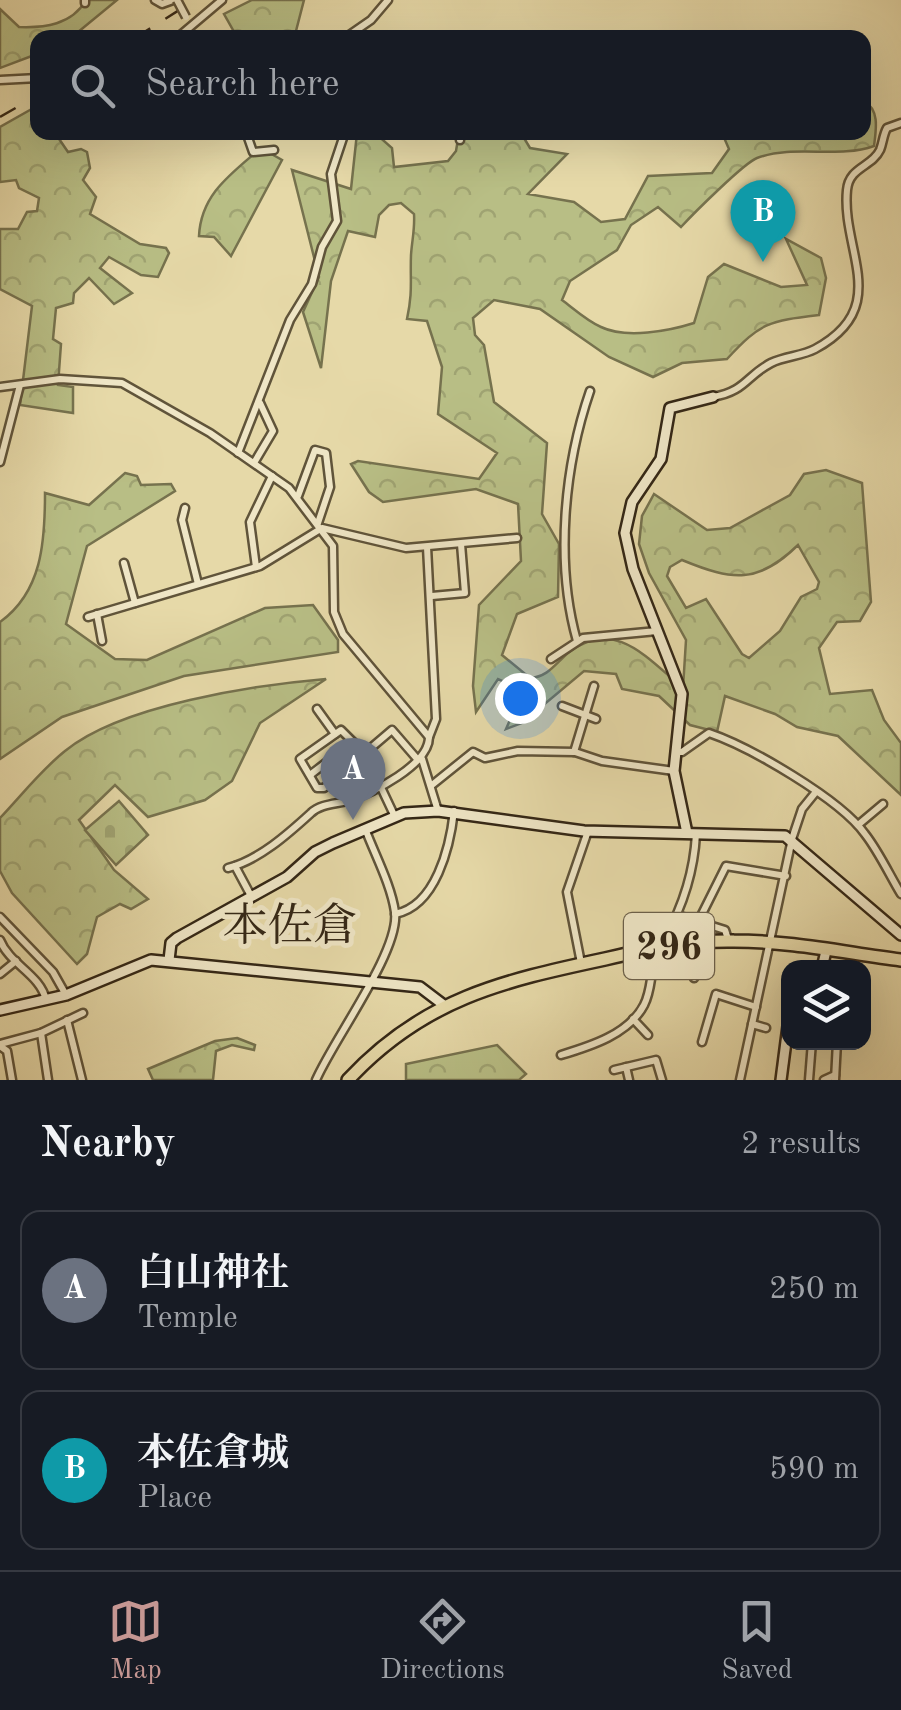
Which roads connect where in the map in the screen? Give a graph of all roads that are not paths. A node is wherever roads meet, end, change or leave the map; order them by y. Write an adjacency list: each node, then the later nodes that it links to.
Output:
1 (155, 0): 2 (street)
2 (176, 0): 5 (street, bridge)
3 (222, 0): 5 (street)
4 (388, 0): 7 (street)
5 (192, 26): 6 (street)
6 (187, 30)
7 (357, 30)
8 (30, 78): 9 (street)
9 (0, 80)
10 (901, 123): 17 (street)
11 (249, 140): 13 (street)
12 (342, 140): 18 (street)
13 (274, 150)
14 (20, 386): 15 (street); 19 (street); 20 (street)
15 (0, 387)
16 (590, 391): 37 (street)
17 (713, 397): 36 (street)
18 (259, 401): 19 (street); 21 (street)
19 (238, 453): 21 (street)
20 (0, 462)
21 (254, 463): 22 (street)
22 (272, 476): 23 (street); 30 (street)
23 (298, 497): 25 (street); 25 (street)
24 (185, 508): 31 (street)
25 (320, 526): 28 (street); 30 (street); 46 (street)
26 (517, 538): 27 (street)
27 (461, 544): 28 (street); 32 (street)
28 (427, 547): 32 (street)
29 (124, 563): 33 (street)
30 (256, 567): 31 (street)
31 (198, 584): 33 (street)
32 (432, 596): 46 (street)
33 (135, 603): 34 (street)
34 (97, 614): 35 (street); 38 (street)
35 (88, 617)
36 (660, 631): 37 (street); 49 (street)
37 (577, 640): 39 (street)
38 (102, 641)
39 (551, 659)
40 (594, 686): 43 (street)
41 (562, 706): 43 (street)
42 (317, 709): 45 (street)
43 (582, 714): 44 (street); 48 (street)
44 (596, 719)
45 (334, 734): 47 (street); 53 (street)
46 (429, 737): 51 (street)
47 (353, 742): 50 (street); 53 (street)
48 (574, 752): 52 (street); 55 (street)
49 (674, 752): 52 (street); 57 (street)
50 (361, 754): 51 (street); 54 (street); 56 (street)
51 (420, 759): 54 (street); 55 (street)
52 (674, 771): 66 (street)
53 (310, 775): 56 (street)
54 (380, 785): 58 (street); 62 (street)
55 (432, 785): 60 (street)
56 (327, 787): 58 (street)
57 (815, 793): 63 (street); 67 (street)
58 (334, 803): 69 (street)
59 (883, 804): 63 (street)
60 (438, 810): 61 (street); 62 (street)
61 (454, 811): 65 (street); 71 (street)
62 (395, 817): 64 (street)
63 (858, 825): 70 (street)
64 (366, 831): 69 (street); 71 (street)
65 (588, 831): 66 (street); 87 (street)
66 (692, 832): 67 (street); 72 (street)
67 (792, 839): 68 (street); 75 (street)
68 (786, 876): 74 (street); 80 (street)
69 (250, 894): 83 (street)
70 (901, 894)
71 (395, 914): 90 (street)
72 (677, 916): 74 (street); 76 (street)
73 (0, 917): 91 (street)
74 (697, 924): 78 (street)
75 (901, 936)
76 (664, 938)
77 (0, 940): 86 (street)
78 (728, 940): 79 (highway, 296); 80 (highway, 296)
79 (690, 942): 87 (highway, 296); 89 (street)
80 (772, 943): 81 (highway, 296); 94 (street)
81 (826, 951): 84 (street); 85 (highway, 296)
82 (656, 957): 97 (street)
83 (169, 960): 90 (street); 91 (street)
84 (824, 960)
85 (901, 960)
86 (16, 961): 88 (street); 92 (street)
87 (581, 964): 93 (highway, 296)
88 (0, 974)
89 (694, 978)
90 (372, 980): 93 (street); 115 (street)
91 (66, 995): 92 (street)
92 (46, 1001): 95 (street)
93 (445, 1006): 116 (highway, 296)
94 (756, 1007): 99 (street); 103 (street)
95 (0, 1010)
96 (83, 1013): 98 (street)
97 (633, 1018): 102 (street); 108 (street)
98 (67, 1020): 101 (street); 114 (street)
99 (752, 1024): 100 (street); 119 (street)
100 (766, 1028)
101 (40, 1034): 104 (street); 113 (street)
102 (648, 1035)
103 (702, 1042)
104 (0, 1045): 112 (street)
105 (785, 1050): 120 (street)
106 (811, 1050): 121 (street)
107 (837, 1050): 111 (street)
108 (561, 1055)
109 (626, 1067): 110 (street); 117 (street); 118 (street)
110 (614, 1070)
111 (835, 1078): 122 (street)
112 (12, 1080)
113 (48, 1080)
114 (82, 1080)
115 (316, 1080)
116 (348, 1080)
117 (629, 1080)
118 (662, 1080)
119 (740, 1080)
120 (781, 1080)
121 (809, 1080)
122 (824, 1080)

